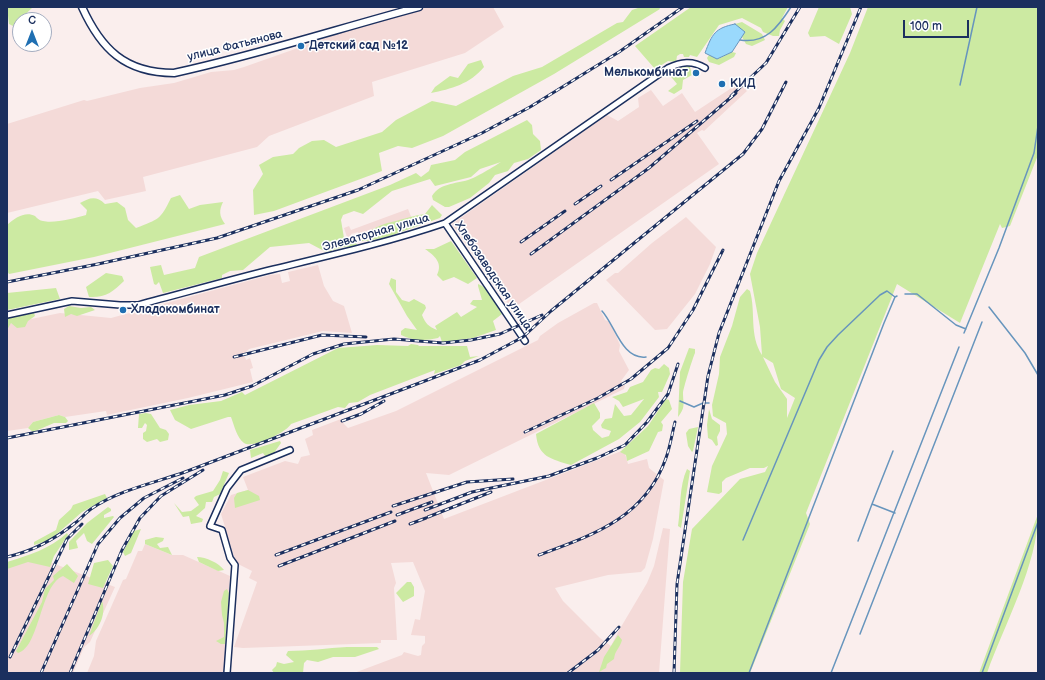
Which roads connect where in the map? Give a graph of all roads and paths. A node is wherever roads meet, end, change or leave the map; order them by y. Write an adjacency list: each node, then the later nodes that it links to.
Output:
1 (82, 7): 2 (street, улица Фатьянова)
2 (419, 7)
3 (705, 68): 4 (street, Элеваторная улица)
4 (445, 223): 5 (street, Элеваторная улица); 6 (street, Хлебозаводская улица)
5 (7, 314)
6 (525, 340)
7 (290, 450): 8 (street)
8 (227, 673)

